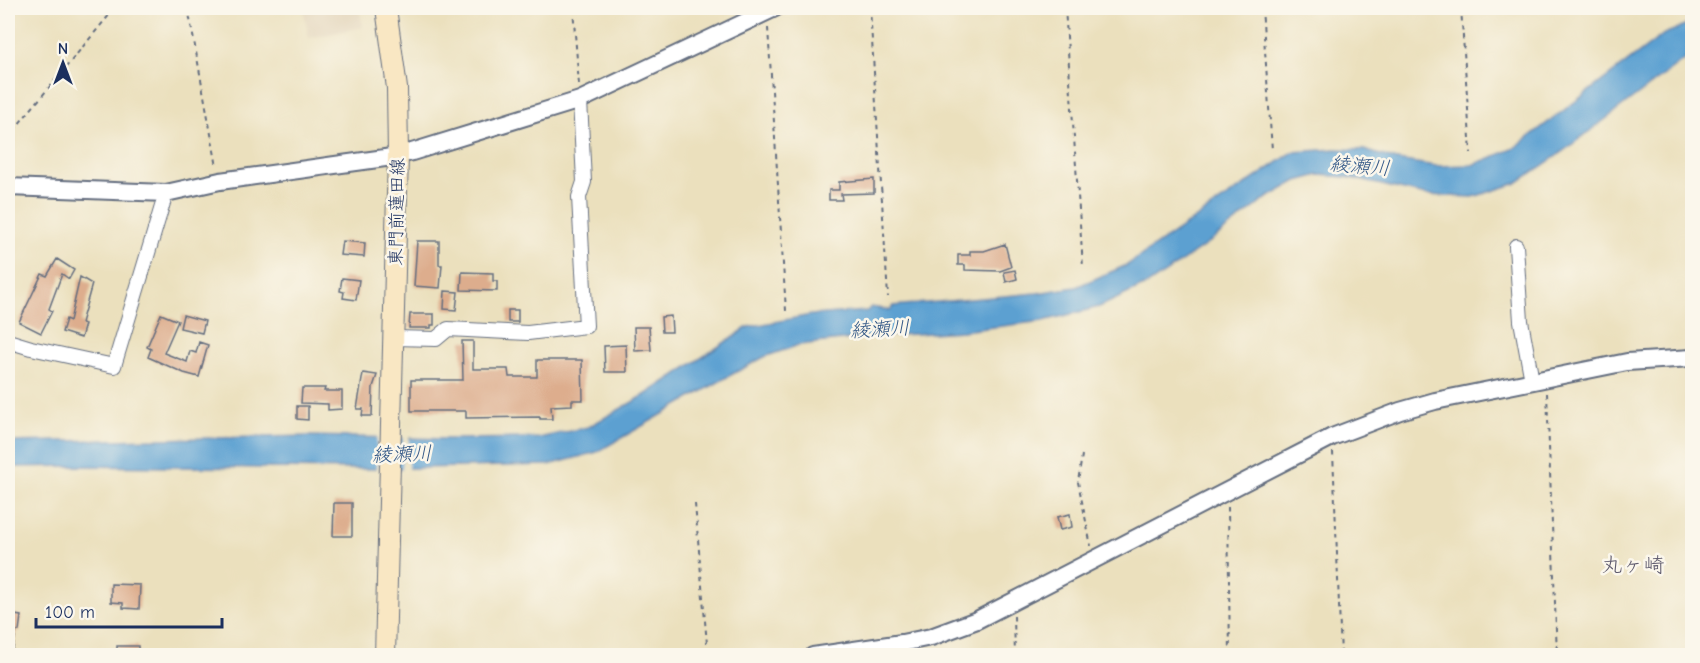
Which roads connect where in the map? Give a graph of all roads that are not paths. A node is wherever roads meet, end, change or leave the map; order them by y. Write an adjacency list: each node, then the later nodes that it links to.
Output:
1 (386, 8): 4 (main road, 東門前蓮田線)
2 (771, 10): 3 (street)
3 (580, 100): 4 (street); 8 (street)
4 (398, 155): 6 (street); 8 (main road, 東門前蓮田線)
5 (8, 186): 6 (street)
6 (166, 193): 9 (street)
7 (1516, 246): 11 (street)
8 (394, 338): 12 (main road, 東門前蓮田線)
9 (8, 341)
10 (1692, 358): 11 (street)
11 (1539, 380): 13 (street)
12 (385, 656)
13 (813, 656)

